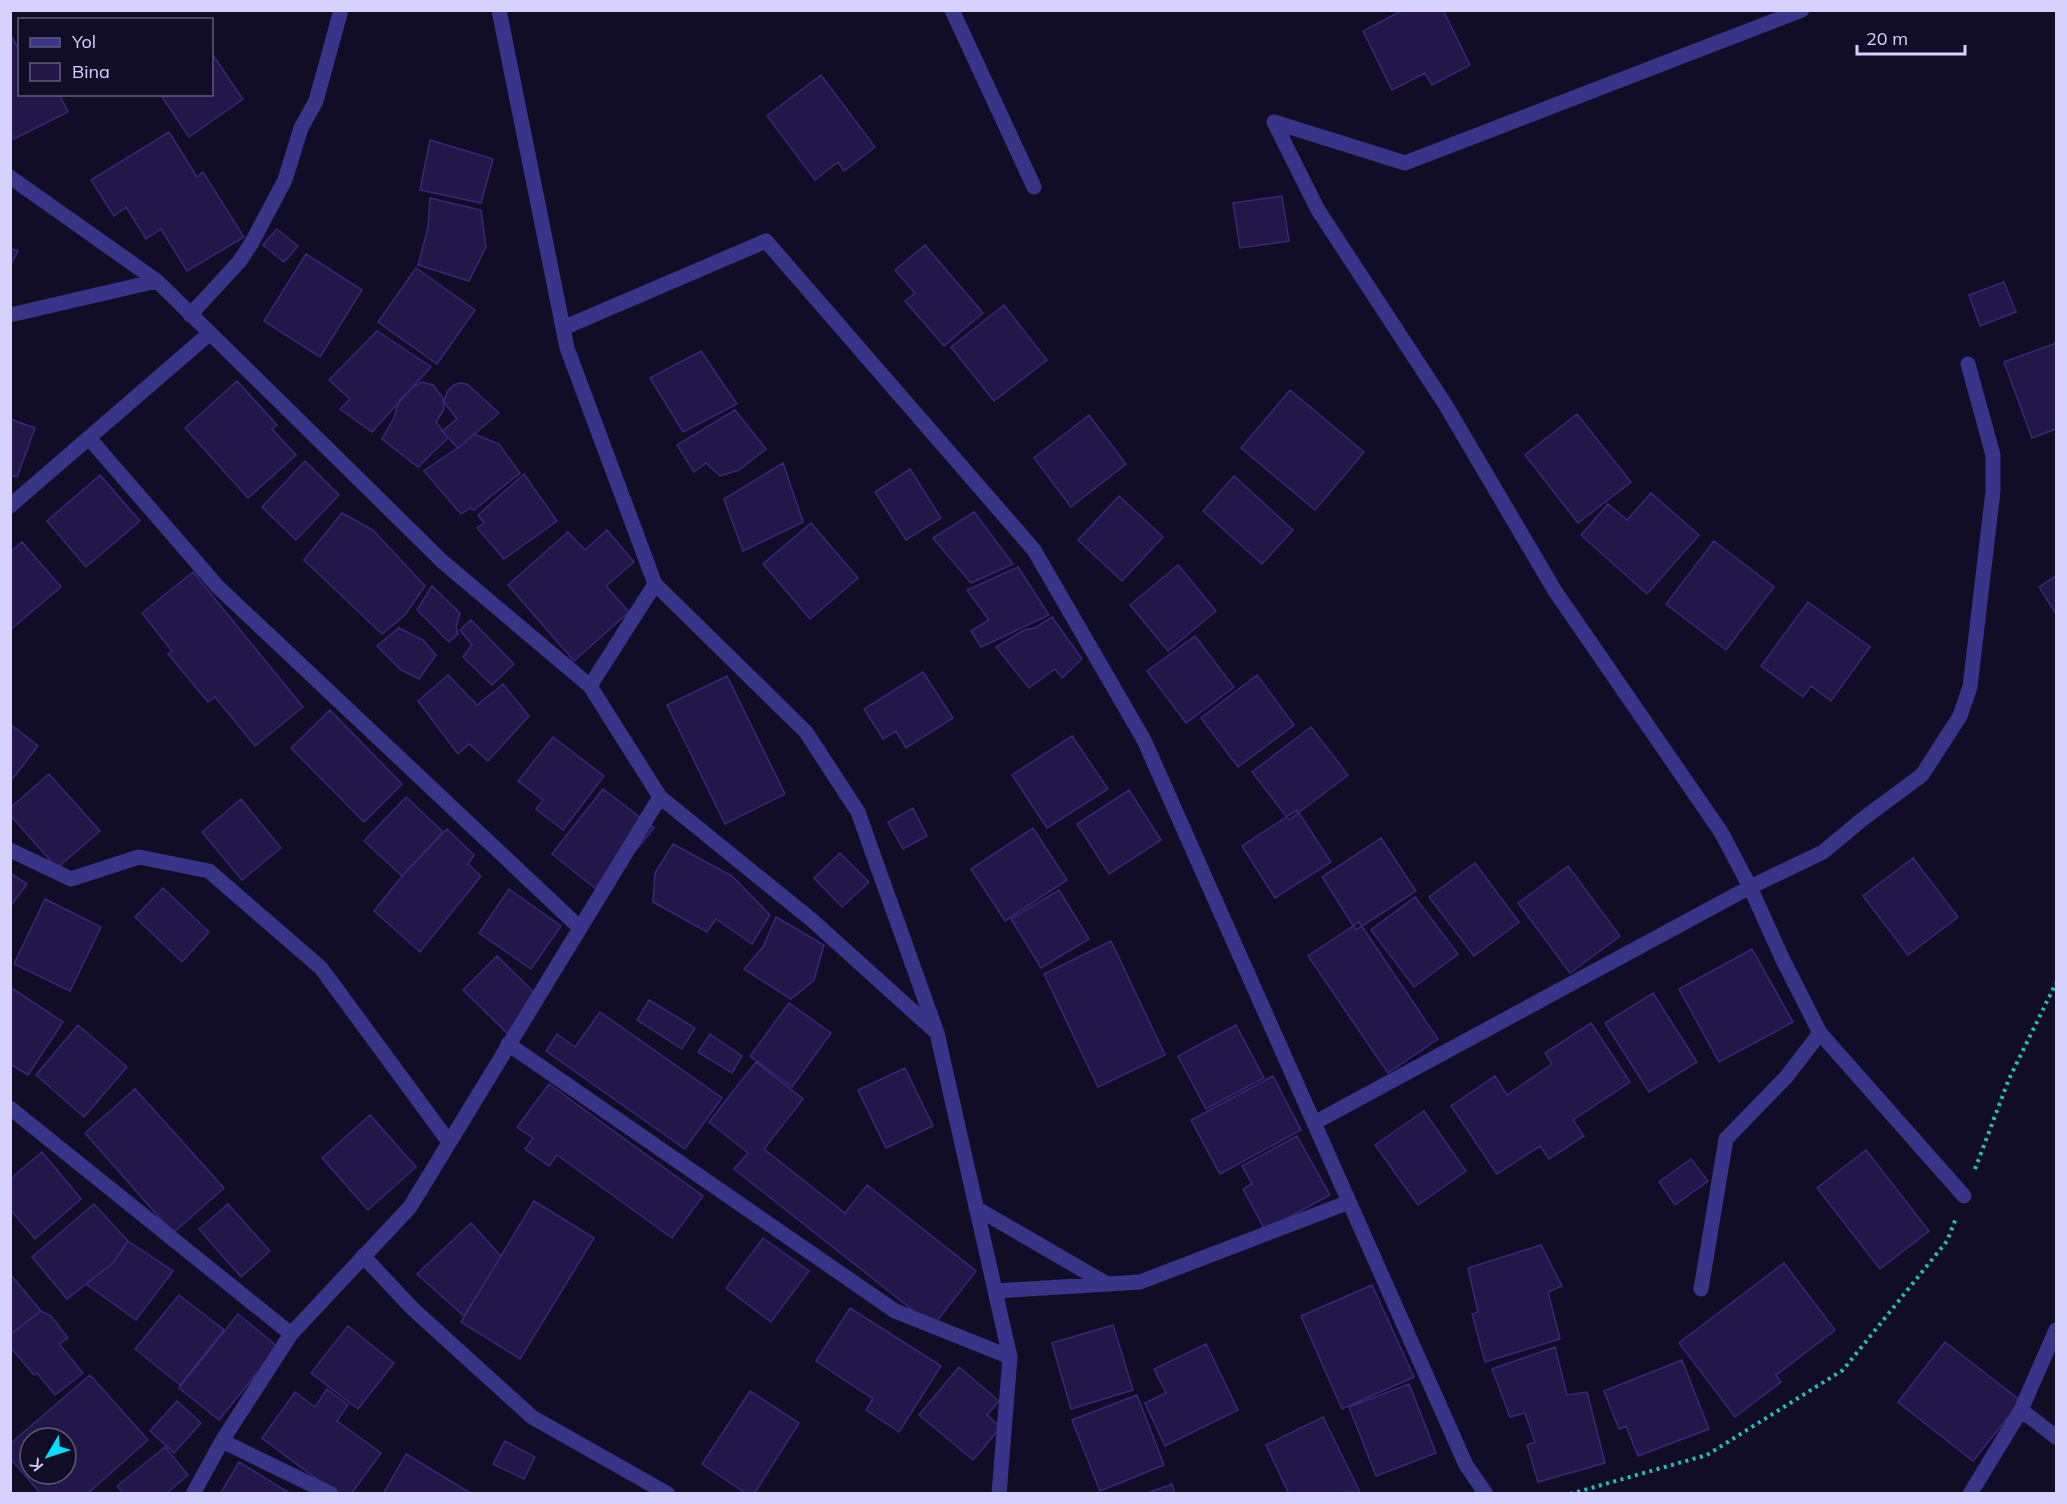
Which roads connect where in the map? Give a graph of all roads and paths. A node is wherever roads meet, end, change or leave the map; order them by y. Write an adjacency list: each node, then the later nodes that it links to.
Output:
1 (341, 10): 9 (street)
2 (499, 10): 10 (street)
3 (952, 10): 6 (street)
4 (1802, 10): 19 (street)
5 (10, 177): 7 (street)
6 (1034, 187)
7 (157, 281): 8 (street); 9 (street)
8 (10, 315)
9 (190, 315): 11 (street)
10 (563, 328): 15 (street); 26 (street)
11 (210, 333): 13 (street); 16 (street)
12 (1968, 364): 19 (street)
13 (89, 438): 14 (street); 20 (street)
14 (10, 506)
15 (655, 584): 16 (street); 22 (street)
16 (590, 686): 17 (street)
17 (660, 797): 20 (street); 22 (street)
18 (10, 850): 27 (street)
19 (1750, 887): 23 (street); 26 (street)
20 (579, 927): 24 (street)
21 (2056, 983): 28 (path)
22 (937, 1033): 30 (street)
23 (1820, 1033): 28 (street); 33 (street)
24 (508, 1044): 27 (street); 37 (street)
25 (10, 1108): 36 (street)
26 (1314, 1123): 29 (street)
27 (449, 1142): 31 (street)
28 (1964, 1196): 46 (path)
29 (1349, 1202): 32 (street); 45 (street)
30 (976, 1208): 32 (street); 34 (street)
31 (363, 1256): 36 (street); 43 (street)
32 (1107, 1284): 34 (street)
33 (1701, 1289)
34 (995, 1292): 37 (street)
35 (2056, 1330): 38 (street)
36 (291, 1334): 40 (street)
37 (1010, 1357): 44 (street)
38 (2021, 1410): 39 (street); 47 (street)
39 (2056, 1437)
40 (222, 1441): 41 (street); 42 (street)
41 (193, 1494)
42 (331, 1494)
43 (668, 1494)
44 (999, 1494)
45 (1486, 1494)
46 (1570, 1494)
47 (1970, 1494)

